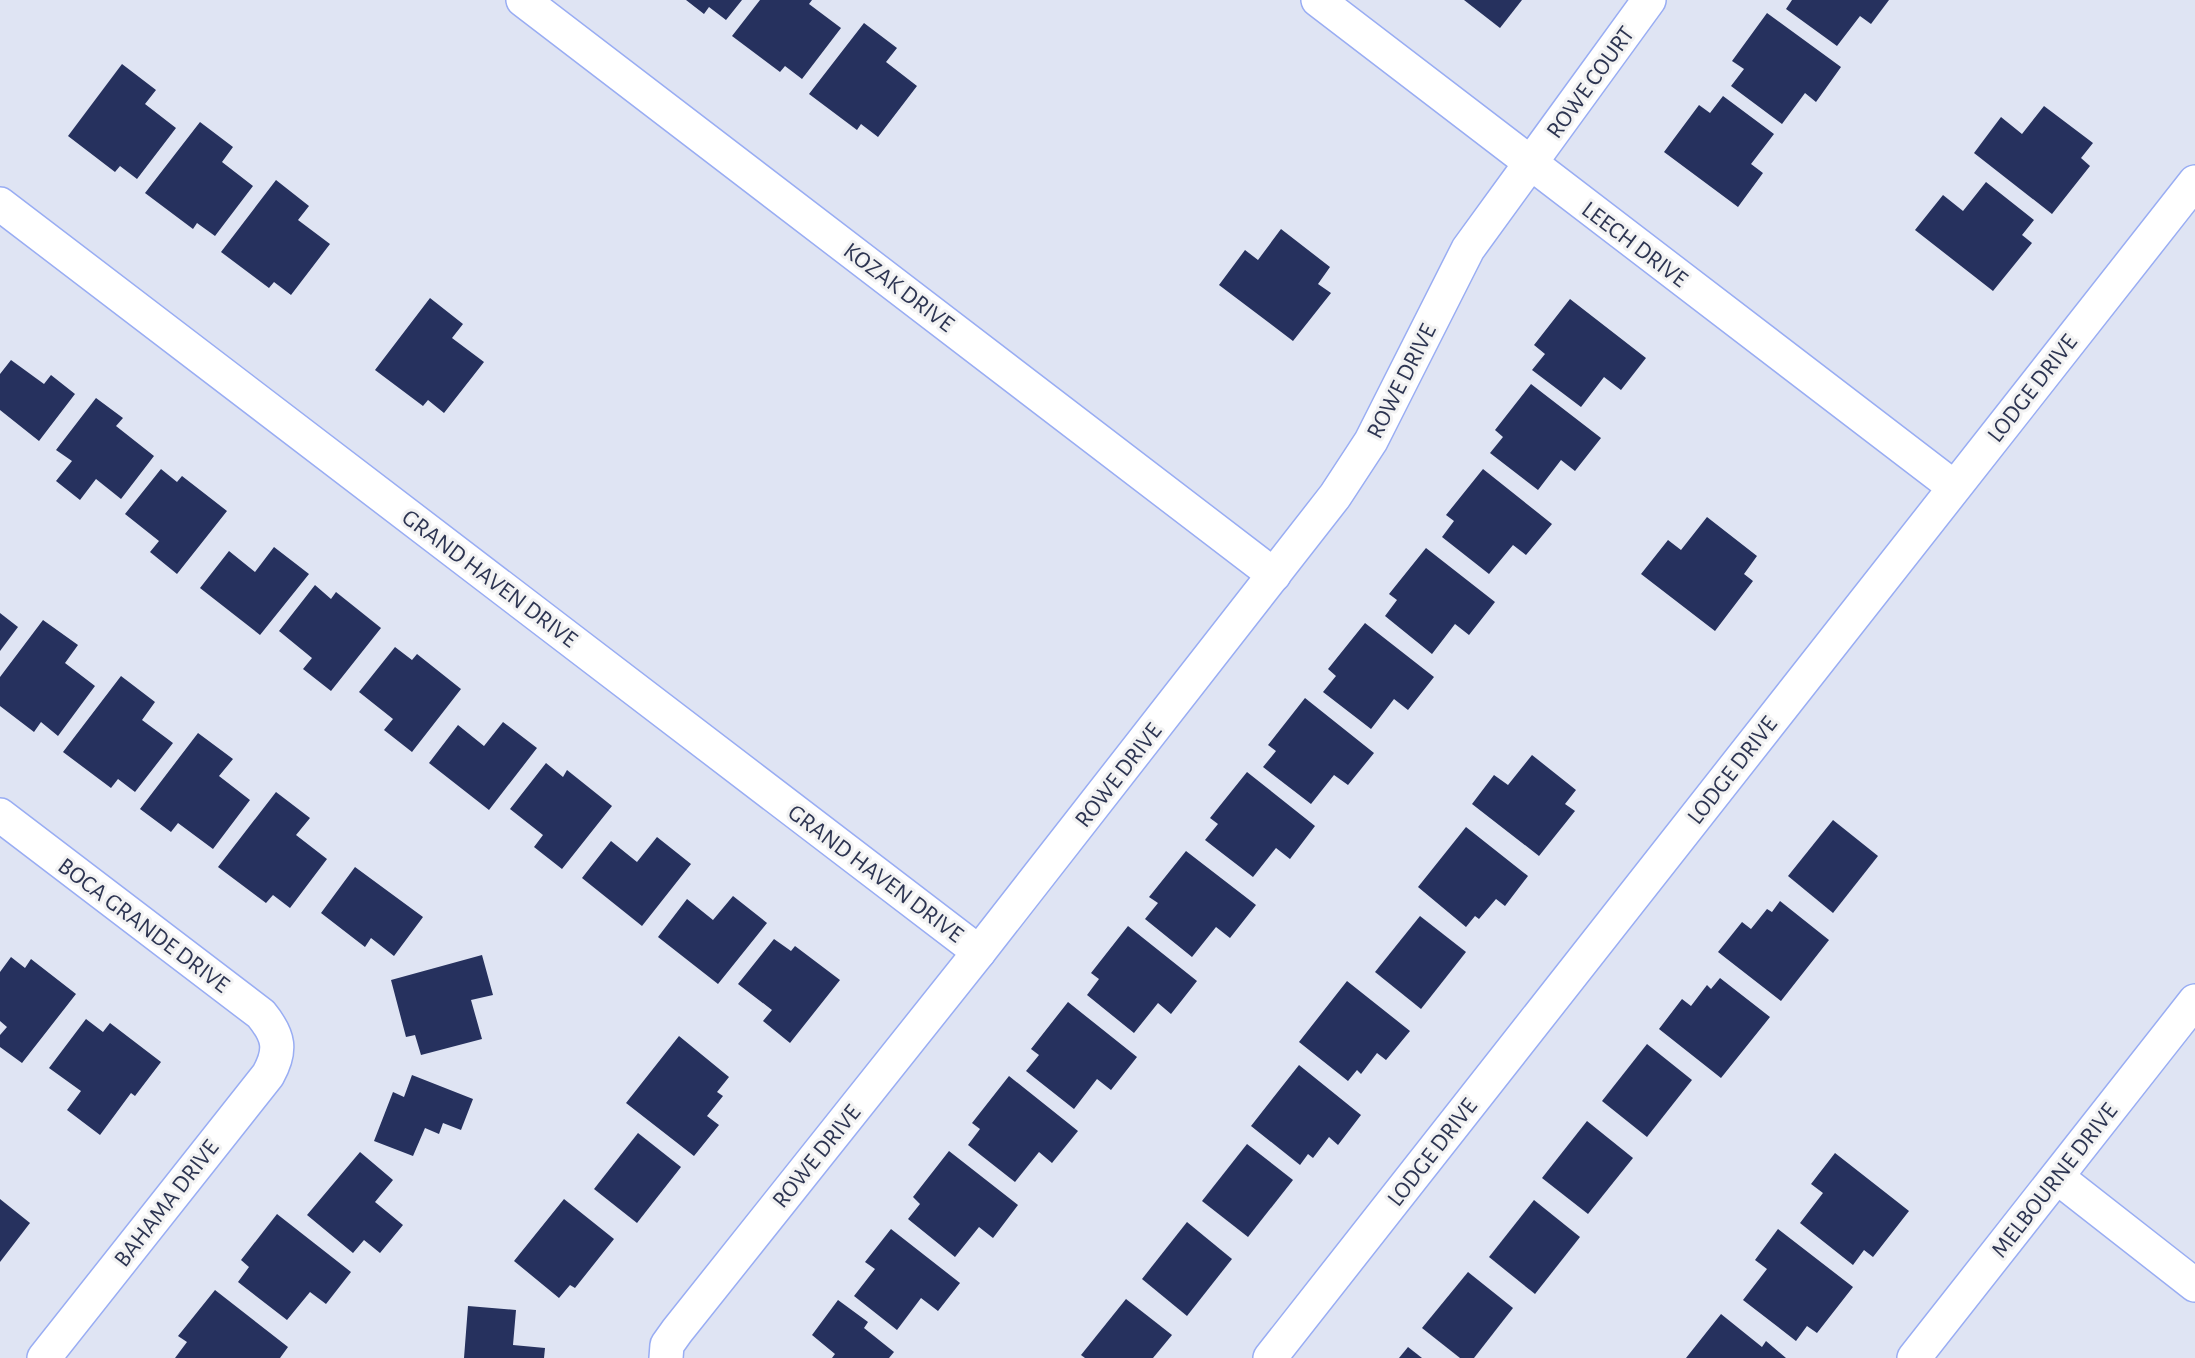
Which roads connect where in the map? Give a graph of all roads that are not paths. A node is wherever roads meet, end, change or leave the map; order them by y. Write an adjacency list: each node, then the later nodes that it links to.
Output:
1 (523, 0): 8 (street, KOZAK DRIVE)
2 (1318, 0): 4 (street, LEECH DRIVE)
3 (1649, 0): 4 (street, ROWE COURT)
4 (1530, 164): 7 (street, LEECH DRIVE); 8 (street, ROWE DRIVE)
5 (2195, 182): 7 (street, LODGE DRIVE)
6 (0, 204): 10 (street, GRAND HAVEN DRIVE)
7 (1954, 487): 17 (street, LODGE DRIVE)
8 (1274, 575): 10 (street, ROWE DRIVE)
9 (0, 815): 12 (street, BOCA GRANDE DRIVE)
10 (979, 952): 16 (street, ROWE DRIVE)
11 (2195, 1001): 13 (street, MELBOURNE DRIVE)
12 (278, 1044): 15 (street, BAHAMA DRIVE)
13 (2057, 1176): 14 (street); 18 (street, MELBOURNE DRIVE)
14 (2195, 1286)
15 (44, 1358)
16 (666, 1358)
17 (1270, 1358)
18 (1914, 1358)

